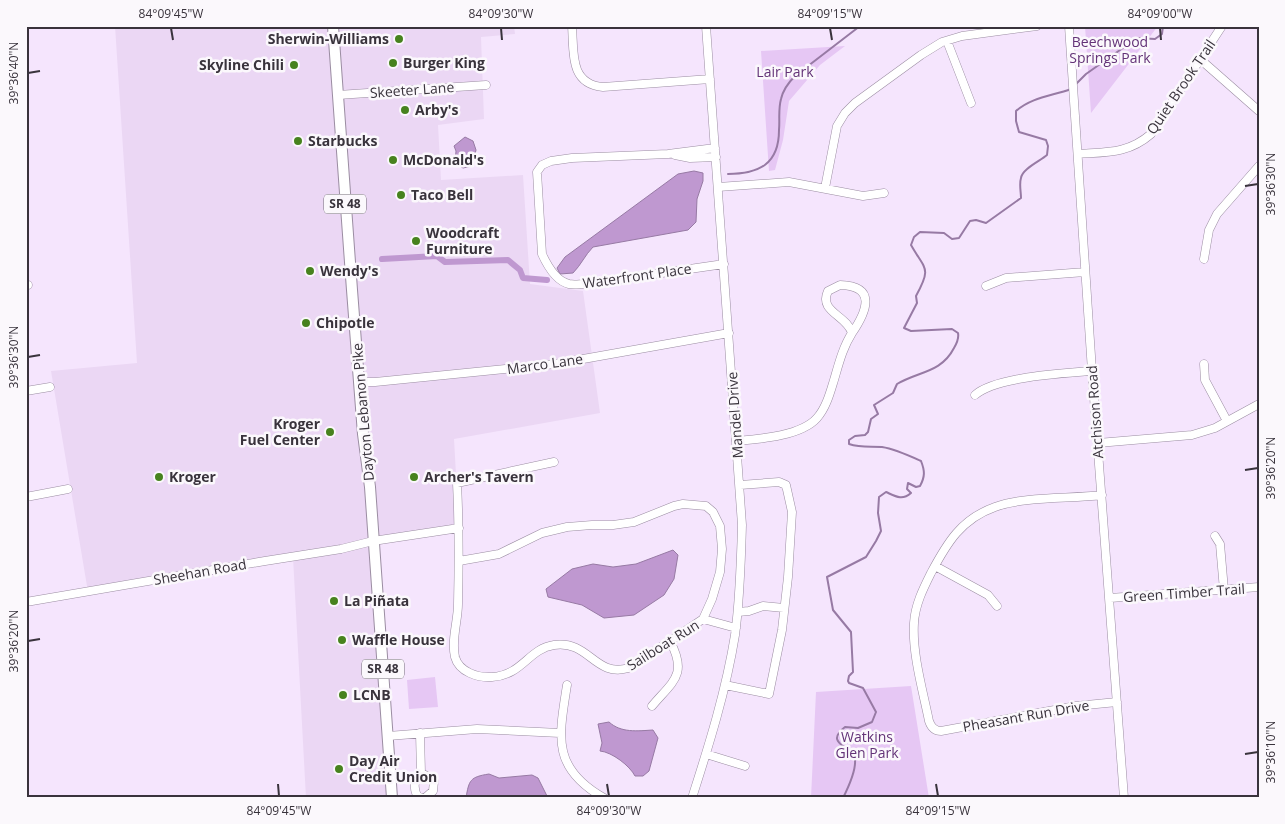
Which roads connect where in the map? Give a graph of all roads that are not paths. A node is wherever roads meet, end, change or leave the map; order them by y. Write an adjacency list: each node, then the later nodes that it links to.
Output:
1 (333, 26): 11 (main road, Dayton Lebanon Pike / SR 48)
2 (572, 26): 9 (street)
3 (706, 26): 9 (street, Mandel Drive)
4 (1037, 26): 7 (street)
5 (1069, 26): 16 (street, Atchison Road)
6 (1222, 26): 8 (street, Quiet Brook Trail)
7 (946, 40): 12 (street); 20 (street)
8 (1201, 60): 13 (street); 16 (street, Quiet Brook Trail)
9 (710, 79): 14 (street, Mandel Drive)
10 (486, 85): 11 (street, Skeeter Lane)
11 (338, 95): 30 (main road, Dayton Lebanon Pike / SR 48)
12 (971, 104)
13 (1259, 111)
14 (715, 148): 15 (street, Waterfront Place); 17 (street, Mandel Drive)
15 (668, 154): 17 (street, Waterfront Place); 23 (street, Waterfront Place)
16 (1078, 154): 24 (street, Atchison Road)
17 (716, 157): 19 (street, Mandel Drive)
18 (1259, 166): 22 (street)
19 (718, 187): 20 (street); 23 (street, Mandel Drive)
20 (825, 188): 21 (street)
21 (884, 193)
22 (1204, 259)
23 (724, 264): 26 (street, Mandel Drive)
24 (1085, 272): 25 (street); 29 (street, Atchison Road)
25 (986, 286)
26 (729, 333): 30 (street, Marco Lane); 36 (street, Mandel Drive)
27 (852, 333): 27 (street); 36 (street)
28 (1204, 364): 35 (street)
29 (1092, 371): 33 (street); 37 (street, Atchison Road)
30 (359, 382): 45 (main road, Dayton Lebanon Pike / SR 48)
31 (50, 387): 32 (street)
32 (26, 391)
33 (975, 395)
34 (1259, 404): 35 (street)
35 (1227, 421): 37 (street)
36 (737, 441): 39 (street, Mandel Drive)
37 (1098, 443): 41 (street, Atchison Road)
38 (554, 462): 43 (street, Sailboat Run)
39 (740, 485): 53 (street); 54 (street, Mandel Drive)
40 (68, 489): 42 (street)
41 (1102, 495): 47 (street); 50 (street, Atchison Road)
42 (26, 497)
43 (460, 528): 45 (street, Sheehan Road); 46 (street, Sailboat Run)
44 (1215, 536): 49 (street)
45 (373, 541): 51 (street, Sheehan Road); 64 (main road, Dayton Lebanon Pike / SR 48)
46 (458, 562): 55 (street, Sailboat Run); 57 (street, Sailboat Run)
47 (935, 566): 52 (street); 60 (street, Pheasant Run Drive)
48 (1259, 587): 49 (street, Green Timber Trail)
49 (1224, 590): 50 (street, Green Timber Trail)
50 (1110, 598): 60 (street, Atchison Road)
51 (26, 602)
52 (997, 606)
53 (784, 608): 54 (street); 59 (street)
54 (738, 612): 56 (street, Mandel Drive)
55 (703, 619): 56 (street); 57 (street, Sailboat Run)
56 (736, 628): 59 (street, Mandel Drive)
57 (670, 641): 61 (street)
58 (567, 685): 63 (street)
59 (725, 685): 65 (street, Mandel Drive)
60 (1117, 702): 72 (street, Atchison Road)
61 (652, 706)
62 (420, 733): 63 (street); 64 (street); 67 (street)
63 (560, 734): 70 (street)
64 (388, 736): 68 (main road, Dayton Lebanon Pike / SR 48)
65 (706, 754): 66 (street); 71 (street, Mandel Drive)
66 (745, 766)
67 (421, 773): 69 (street); 69 (street)
68 (392, 798)
69 (424, 798)
70 (604, 798)
71 (692, 798)
72 (1124, 798)

